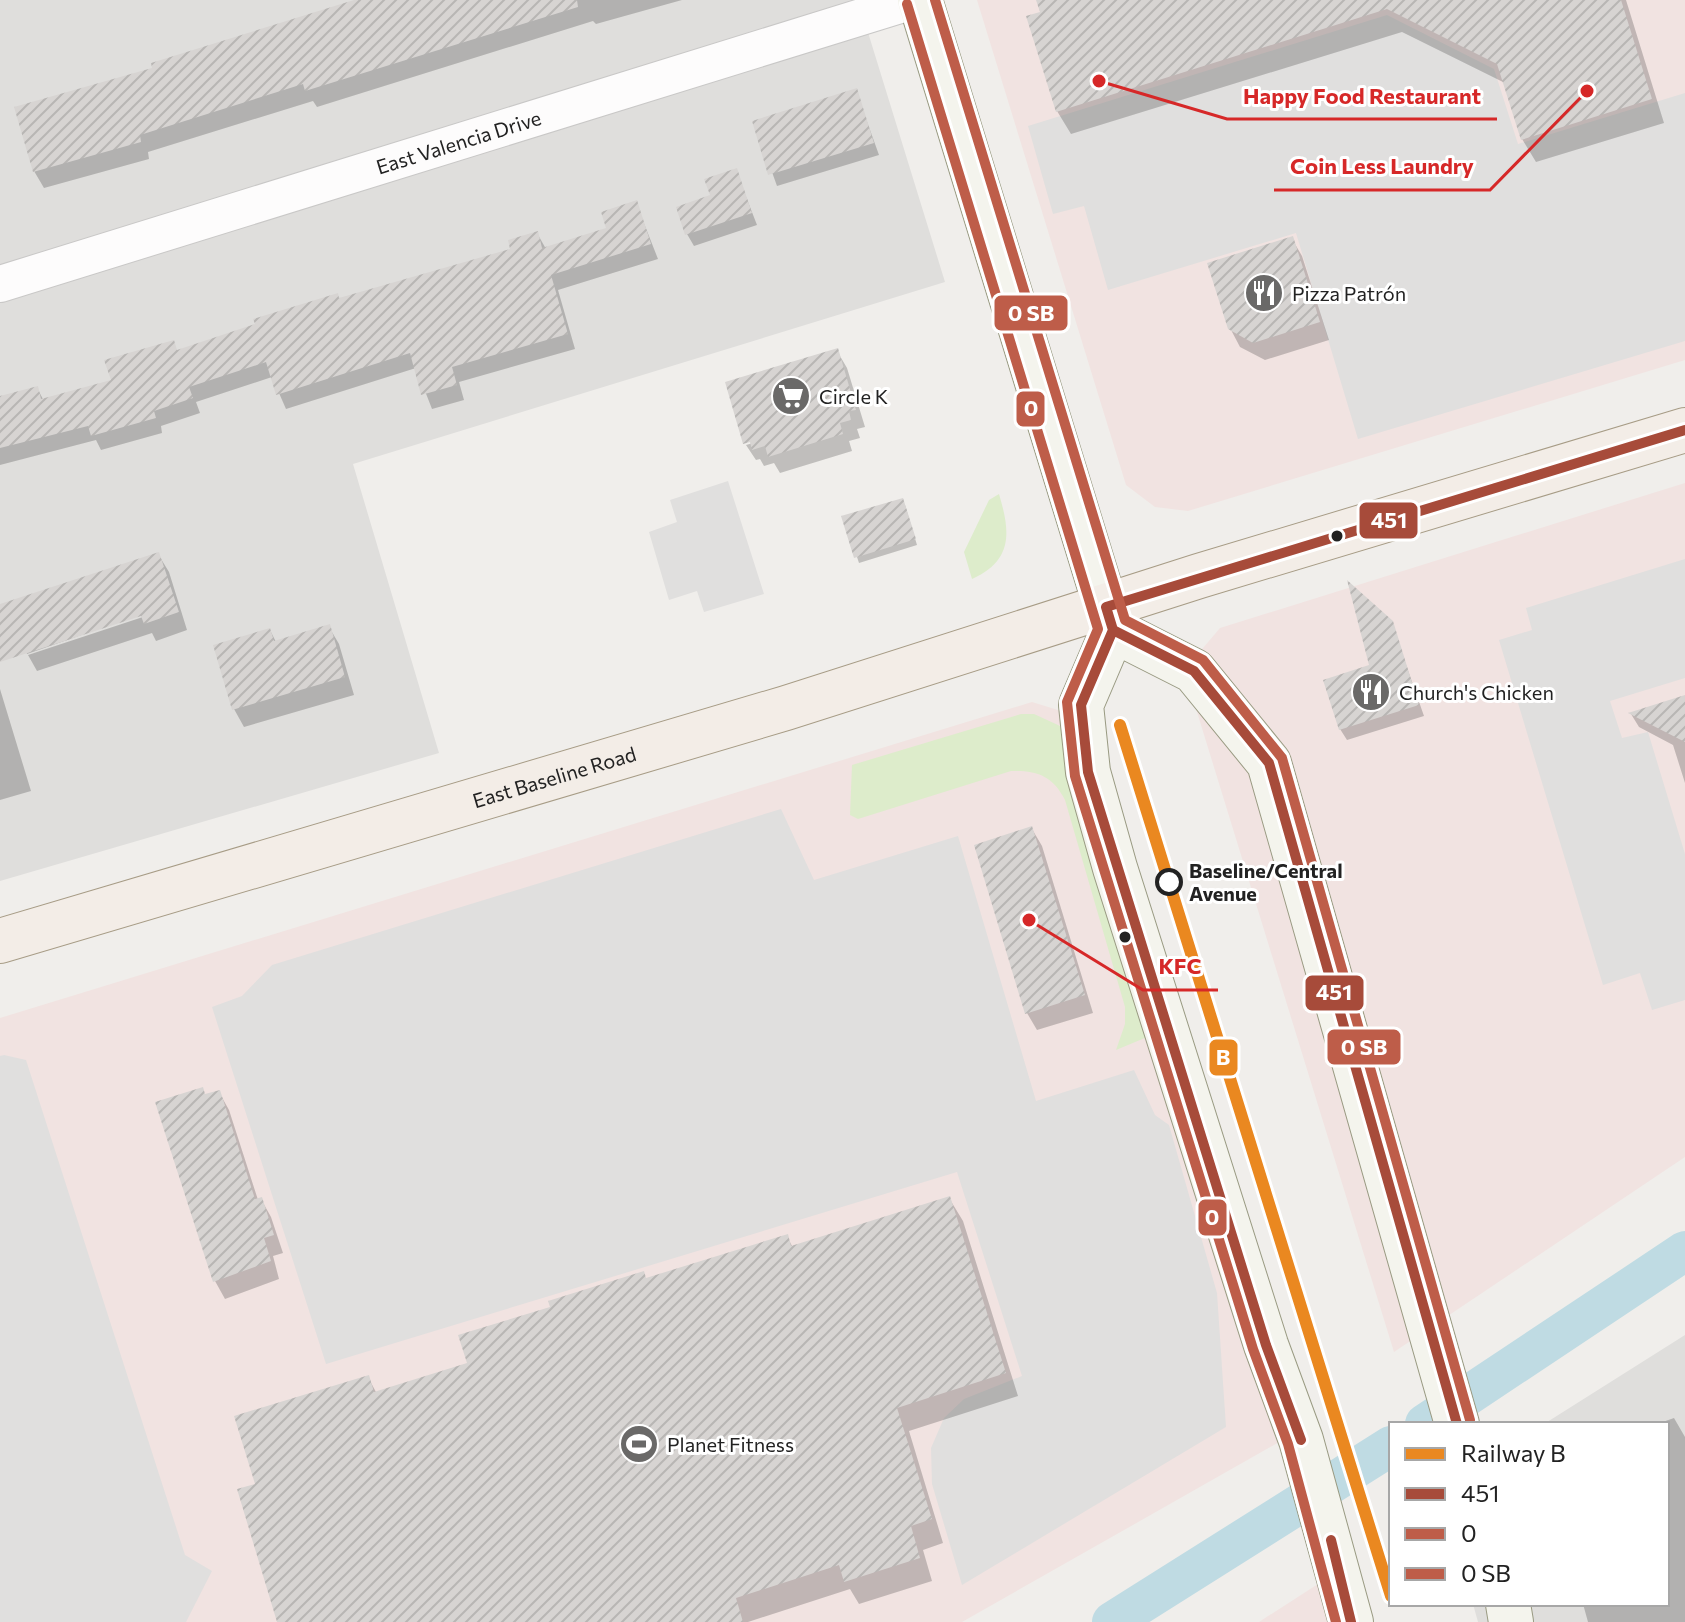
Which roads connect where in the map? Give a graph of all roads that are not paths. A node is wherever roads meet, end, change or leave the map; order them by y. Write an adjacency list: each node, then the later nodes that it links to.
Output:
1 (918, 0): 2 (street, East Valencia Drive); 4 (main road)
2 (0, 284)
3 (1685, 430): 4 (main road, East Baseline Road)
4 (1109, 618): 5 (main road, East Baseline Road); 6 (main road); 7 (main road)
5 (0, 941)
6 (1456, 1422)
7 (1351, 1622)

